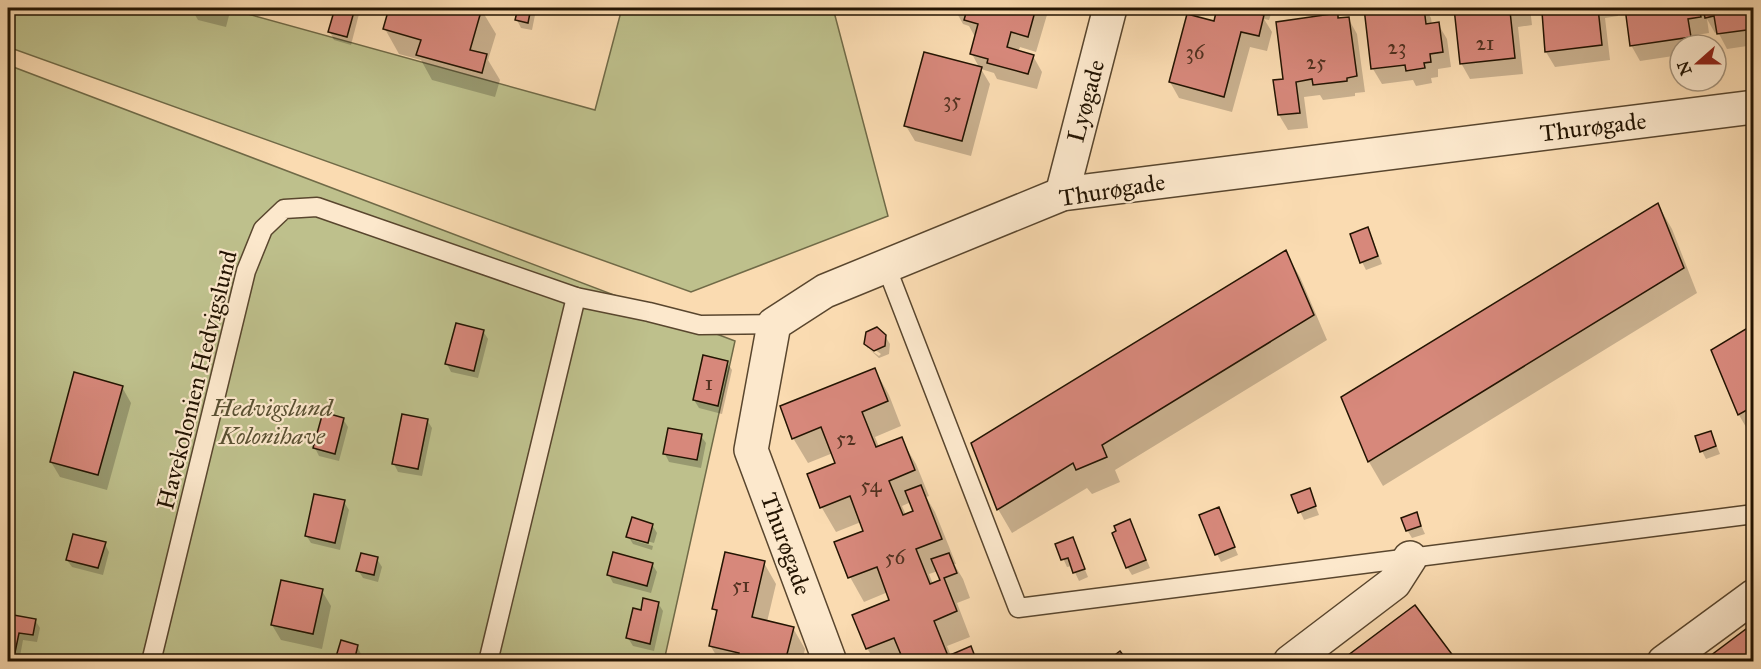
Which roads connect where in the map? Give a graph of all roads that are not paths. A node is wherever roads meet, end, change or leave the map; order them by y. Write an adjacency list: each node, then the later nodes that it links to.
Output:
1 (1110, 8): 3 (street, Lyøgade)
2 (1754, 107): 3 (street, Thurøgade)
3 (1062, 194): 4 (street, Thurøgade)
4 (886, 266): 6 (street, Thurøgade); 8 (lane)
5 (576, 297): 6 (lane, Havekolonien Hedvigslund); 10 (lane, Havekolonien Hedvigslund); 11 (lane)
6 (774, 324): 12 (street, Thurøgade)
7 (1754, 514): 8 (lane)
8 (1410, 558): 13 (street)
9 (1754, 596): 14 (street)
10 (151, 662)
11 (488, 662)
12 (830, 662)
13 (1290, 662)
14 (1664, 662)

